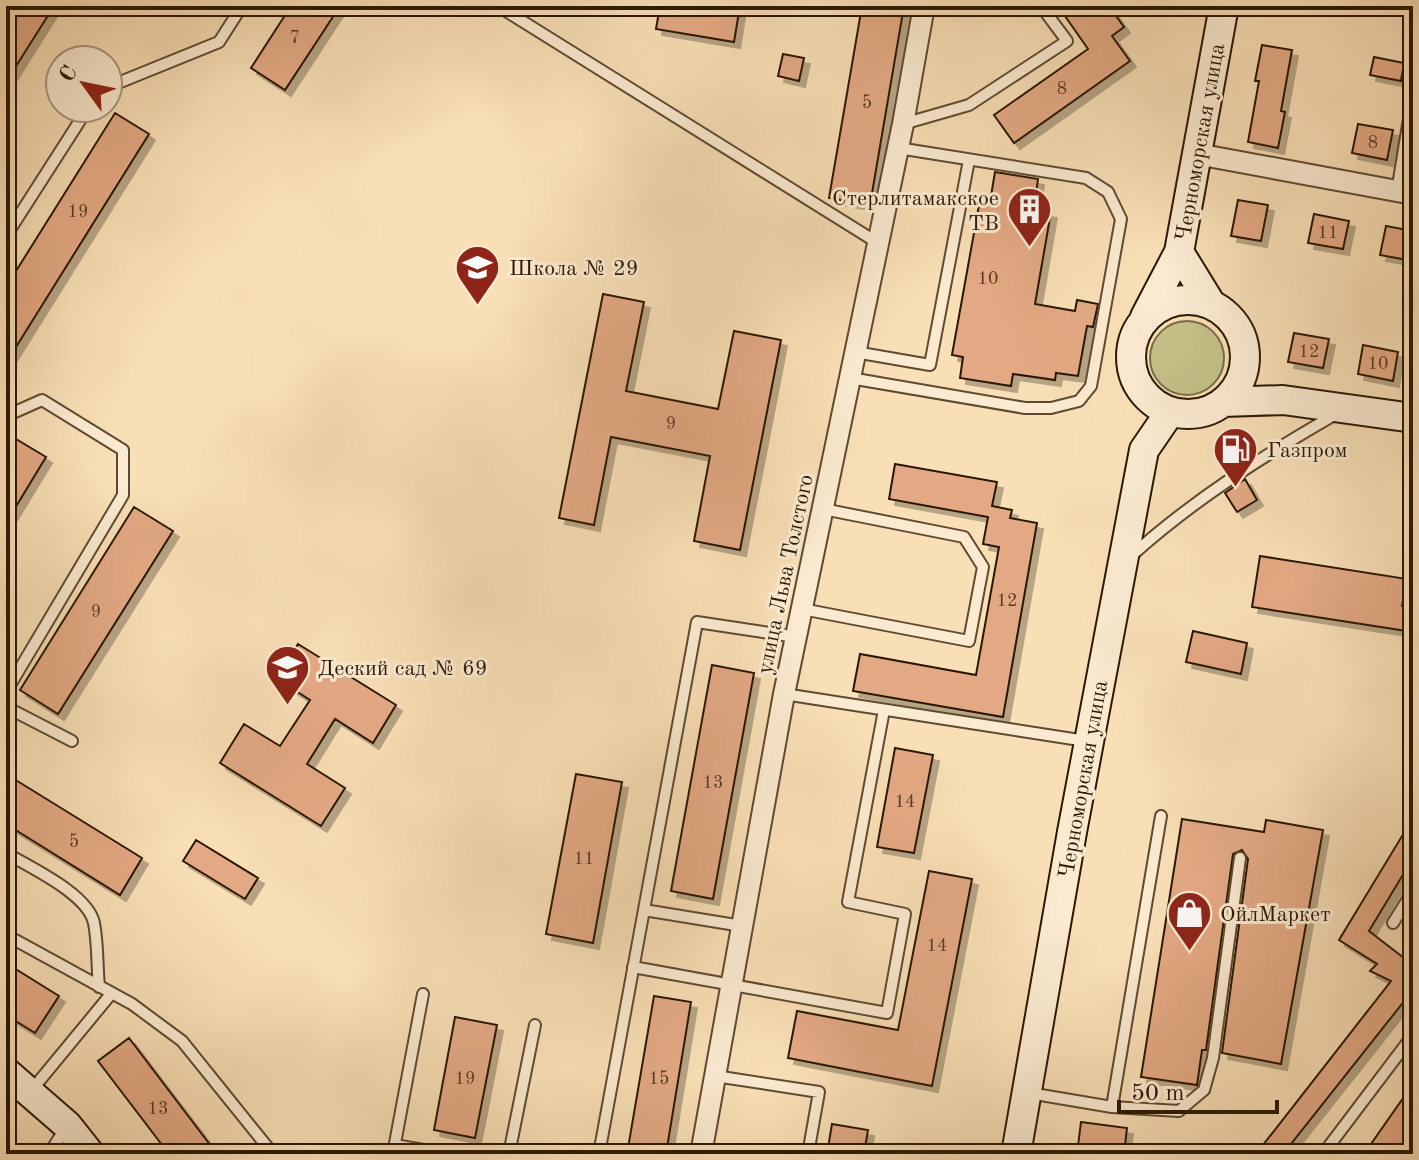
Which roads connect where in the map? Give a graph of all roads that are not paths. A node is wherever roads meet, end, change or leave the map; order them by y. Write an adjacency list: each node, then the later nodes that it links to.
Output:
1 (242, 6): 6 (lane)
2 (498, 6): 15 (lane)
3 (924, 6): 8 (street, улица Льва Толстого)
4 (1041, 6): 8 (lane)
5 (1224, 6): 11 (main road, Черноморская улица)
6 (124, 81)
7 (78, 124): 14 (lane)
8 (903, 124): 10 (street, улица Льва Толстого)
9 (1413, 125): 13 (street)
10 (898, 148): 12 (lane); 15 (street, улица Льва Толстого)
11 (1197, 154): 13 (street); 16 (main road, Черноморская улица)
12 (969, 160): 19 (lane); 22 (lane)
13 (1407, 193)
14 (6, 236)
15 (878, 243): 19 (street, улица Льва Толстого)
16 (1179, 252): 17 (main road); 18 (main road, Черноморская улица)
17 (1211, 304): 18 (main road); 20 (main road)
18 (1144, 319): 21 (main road)
19 (855, 352): 22 (street, улица Льва Толстого)
20 (1245, 359): 23 (main road); 24 (main road)
21 (1132, 371): 26 (main road); 29 (main road)
22 (850, 378): 30 (street, улица Льва Толстого)
23 (1283, 400): 24 (main road); 25 (main road)
24 (1223, 402): 26 (main road)
25 (1346, 408): 28 (main road); 31 (lane)
26 (1170, 412): 29 (main road, Черноморская улица)
27 (6, 416): 34 (lane)
28 (1413, 418)
29 (1144, 450): 31 (main road, Черноморская улица)
30 (823, 509): 32 (street, улица Льва Толстого); 32 (lane)
31 (1123, 564): 39 (main road, Черноморская улица)
32 (802, 609): 33 (street, улица Льва Толстого)
33 (796, 637): 35 (street, улица Льва Толстого); 44 (lane)
34 (6, 692)
35 (784, 694): 37 (lane); 46 (street, улица Льва Толстого)
36 (6, 707): 38 (lane)
37 (884, 710): 39 (lane); 49 (lane)
38 (72, 741)
39 (1089, 741): 58 (main road, Черноморская улица)
40 (1161, 816): 59 (lane)
41 (6, 853): 50 (lane)
42 (1240, 858): 59 (lane)
43 (1413, 891): 45 (lane)
44 (644, 910): 46 (lane); 48 (lane)
45 (1393, 923)
46 (742, 926): 49 (street, улица Льва Толстого)
47 (6, 935): 50 (lane)
48 (633, 967): 49 (lane); 67 (lane)
49 (732, 985): 56 (street, улица Льва Толстого)
50 (99, 987): 51 (lane)
51 (111, 994): 57 (lane); 64 (lane)
52 (423, 994): 61 (lane)
53 (535, 1025): 66 (lane)
54 (1413, 1035): 71 (lane)
55 (6, 1072): 57 (main road)
56 (715, 1076): 68 (street, улица Льва Толстого); 69 (lane)
57 (31, 1091): 60 (main road)
58 (1027, 1093): 59 (lane); 70 (main road, Черноморская улица)
59 (1112, 1107)
60 (67, 1125): 62 (lane); 63 (main road)
61 (394, 1149): 65 (lane)
62 (49, 1154)
63 (90, 1154)
64 (273, 1154)
65 (446, 1154)
66 (509, 1154)
67 (599, 1154)
68 (701, 1154)
69 (808, 1154)
70 (1016, 1154)
71 (1323, 1154)

